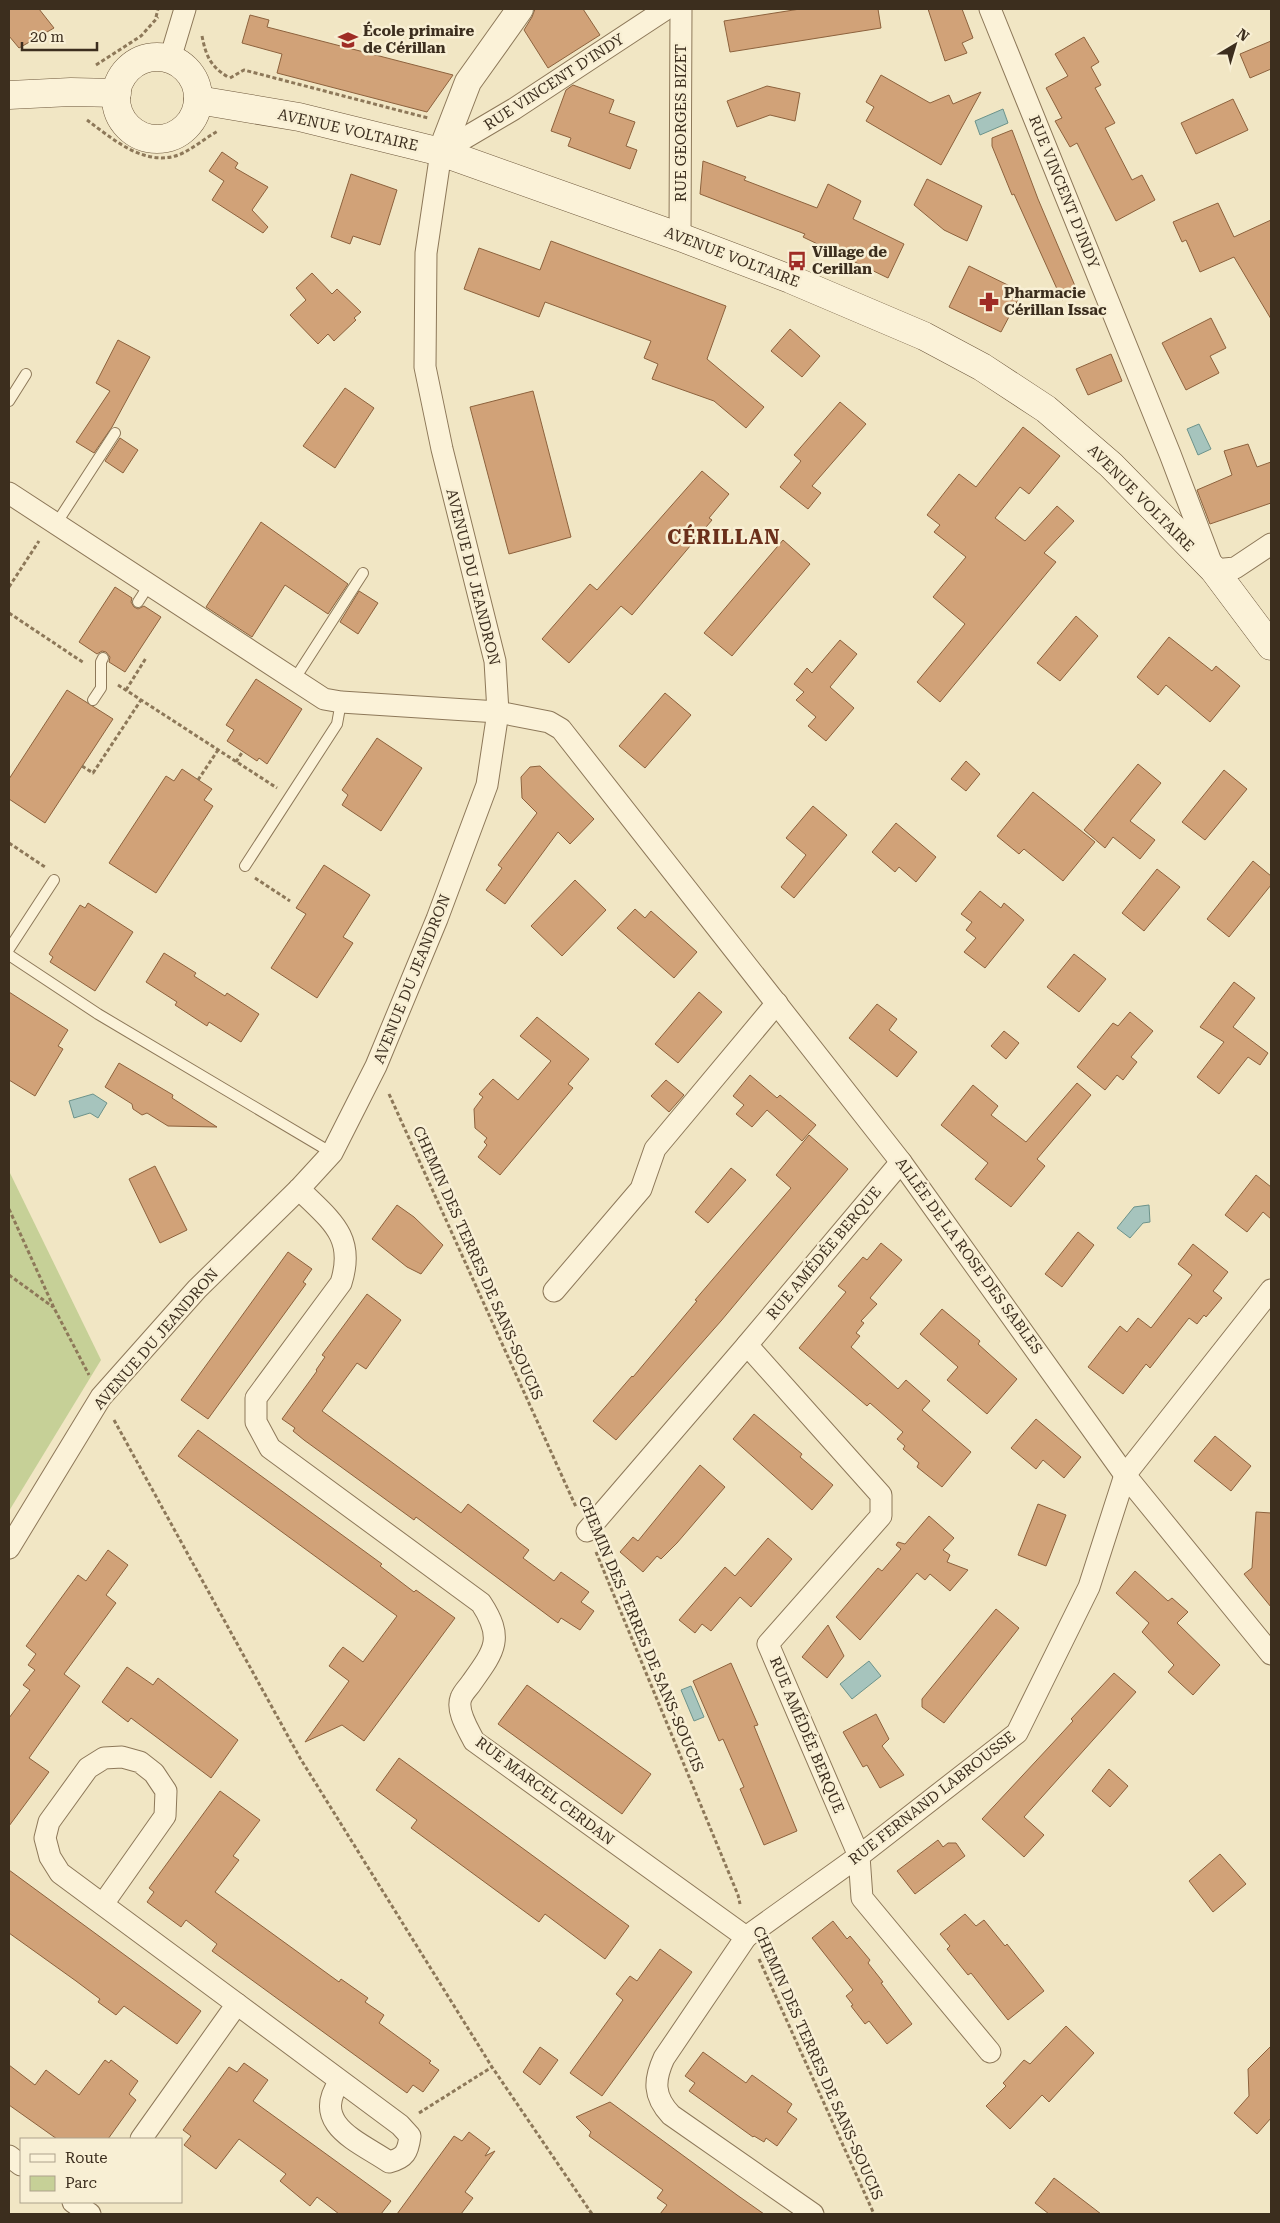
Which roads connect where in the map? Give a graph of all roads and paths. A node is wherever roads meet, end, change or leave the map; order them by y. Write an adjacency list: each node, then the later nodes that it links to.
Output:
1 (158, 9): 7 (path)
2 (520, 9): 14 (street)
3 (666, 9): 14 (street, RUE VINCENT D'INDY)
4 (681, 9): 15 (street, RUE GEORGES BIZET)
5 (990, 9): 22 (street, RUE VINCENT D'INDY)
6 (184, 11): 7 (path); 8 (street); 13 (path)
7 (156, 18): 9 (path)
8 (170, 59): 10 (main road); 12 (main road)
9 (85, 93): 10 (main road); 11 (main road); 13 (path)
10 (117, 93): 12 (main road)
11 (9, 95)
12 (198, 100): 13 (main road, AVENUE VOLTAIRE)
13 (232, 106): 14 (main road, AVENUE VOLTAIRE)
14 (441, 152): 15 (main road, AVENUE VOLTAIRE); 35 (street, AVENUE DU JEANDRON)
15 (680, 237): 22 (main road, AVENUE VOLTAIRE)
16 (26, 374): 17 (lane)
17 (9, 401)
18 (115, 433): 20 (lane)
19 (9, 493): 20 (street, ALLÉE DE LA ROSE DES SABLES)
20 (54, 523): 24 (path); 30 (street, ALLÉE DE LA ROSE DES SABLES)
21 (1271, 544): 22 (street)
22 (1214, 570): 26 (main road, AVENUE VOLTAIRE)
23 (363, 573): 30 (lane)
24 (9, 587)
25 (9, 613): 29 (path)
26 (1271, 646)
27 (103, 658): 29 (lane)
28 (146, 658): 31 (path)
29 (101, 674): 31 (path); 32 (lane)
30 (294, 680): 34 (street, ALLÉE DE LA ROSE DES SABLES)
31 (126, 690): 33 (path)
32 (93, 700)
33 (141, 700): 36 (path); 39 (path)
34 (341, 702): 35 (street, ALLÉE DE LA ROSE DES SABLES); 41 (lane)
35 (498, 712): 48 (street, ALLÉE DE LA ROSE DES SABLES); 49 (street, AVENUE DU JEANDRON)
36 (218, 750): 38 (path); 40 (path)
37 (243, 751): 38 (path)
38 (236, 762): 41 (path)
39 (82, 766)
40 (198, 780)
41 (290, 797): 43 (lane)
42 (9, 843): 44 (path)
43 (244, 866): 45 (path)
44 (54, 880): 46 (lane)
45 (290, 901)
46 (9, 949)
47 (9, 956): 50 (lane)
48 (777, 1003): 51 (street, ALLÉE DE LA ROSE DES SABLES); 56 (street)
49 (376, 1066): 50 (street, AVENUE DU JEANDRON); 61 (path, CHEMIN DES TERRES DE SANS-SOUCIS)
50 (332, 1153): 52 (street, AVENUE DU JEANDRON)
51 (901, 1162): 58 (street, RUE AMÉDÉE BERQUE); 60 (street, ALLÉE DE LA ROSE DES SABLES)
52 (299, 1189): 59 (street, AVENUE DU JEANDRON); 66 (street, RUE MARCEL CERDAN)
53 (9, 1209): 57 (path)
54 (9, 1274): 57 (path)
55 (1271, 1290): 60 (street, RUE FERNAND LABROUSSE)
56 (554, 1291)
57 (54, 1308): 59 (path)
58 (747, 1345): 61 (street, RUE AMÉDÉE BERQUE); 64 (street, RUE AMÉDÉE BERQUE)
59 (101, 1397): 62 (street, AVENUE DU JEANDRON); 69 (path)
60 (1126, 1475): 63 (street, ALLÉE DE LA ROSE DES SABLES); 64 (street, RUE FERNAND LABROUSSE)
61 (588, 1532): 66 (path, CHEMIN DES TERRES DE SANS-SOUCIS)
62 (9, 1548)
63 (1271, 1654)
64 (859, 1856): 66 (street, RUE FERNAND LABROUSSE); 68 (street)
65 (103, 1904): 65 (street); 67 (street)
66 (746, 1937): 76 (street); 77 (path, CHEMIN DES TERRES DE SANS-SOUCIS)
67 (237, 2004): 70 (street); 72 (street)
68 (990, 2052)
69 (492, 2067): 71 (path); 75 (path)
70 (340, 2082): 71 (street); 71 (street)
71 (400, 2124)
72 (142, 2138)
73 (9, 2156): 74 (street)
74 (20, 2164)
75 (592, 2214)
76 (813, 2214)
77 (874, 2214)

